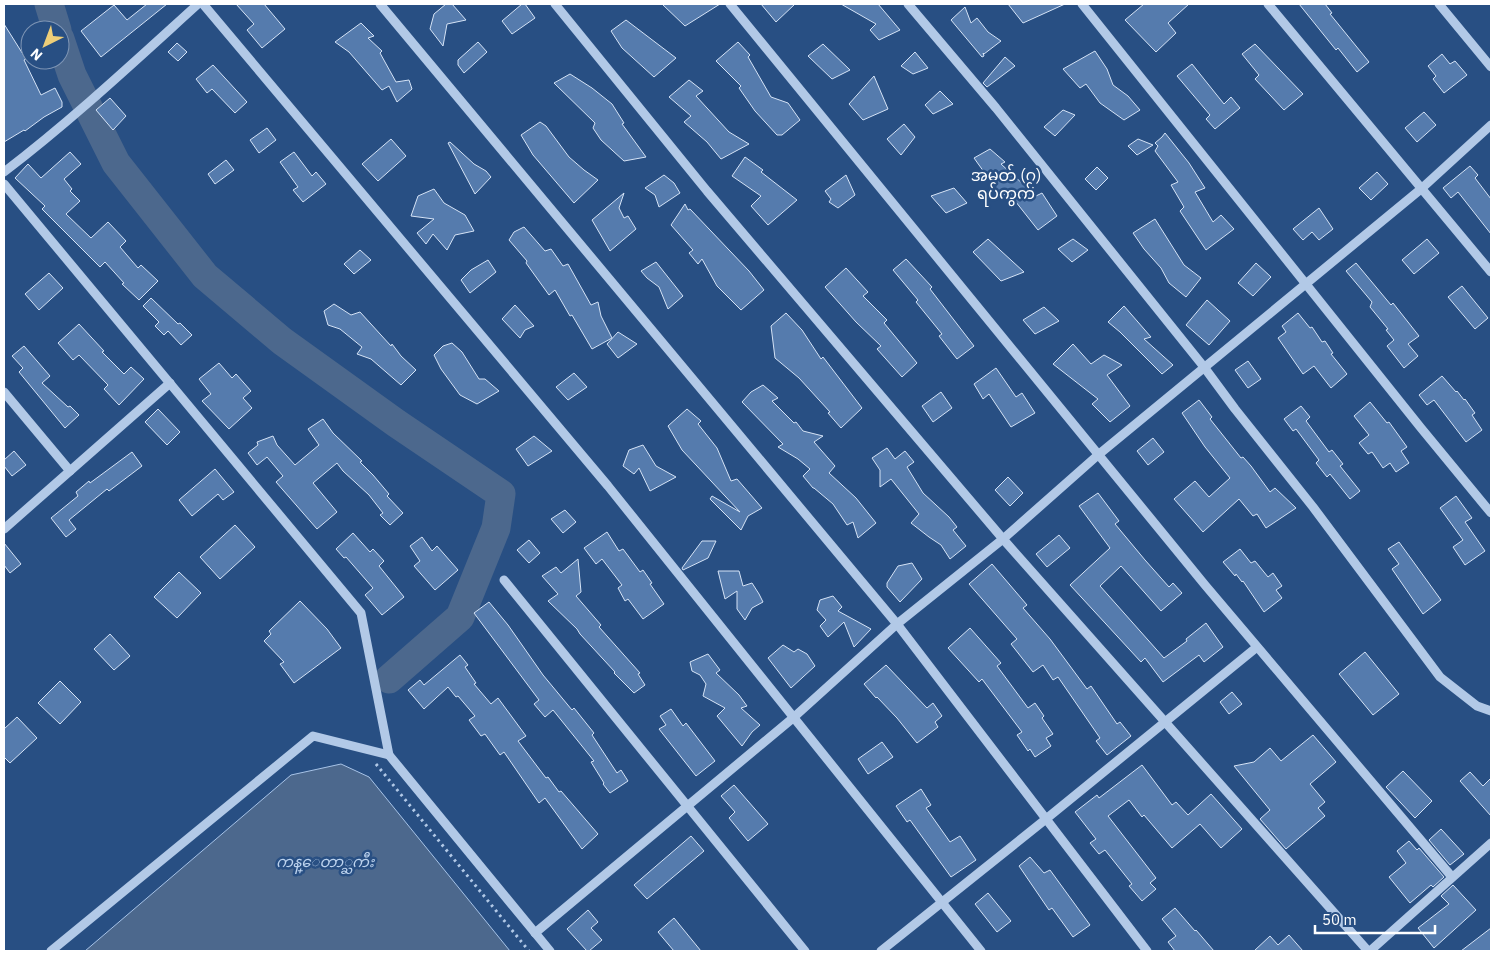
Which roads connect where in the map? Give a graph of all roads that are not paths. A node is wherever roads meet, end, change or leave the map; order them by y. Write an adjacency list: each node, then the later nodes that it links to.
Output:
1 (198, 4): 12 (street)
2 (203, 4): 29 (street)
3 (380, 4): 26 (street)
4 (555, 4): 24 (street)
5 (730, 4): 20 (street)
6 (908, 4): 17 (street)
7 (1082, 4): 16 (street)
8 (1268, 4): 14 (street)
9 (1439, 4): 10 (street)
10 (1491, 68)
11 (1491, 125): 14 (street)
12 (4, 172)
13 (4, 184): 18 (street)
14 (1421, 188): 15 (street); 16 (street)
15 (1491, 272)
16 (1306, 283): 17 (street); 22 (street)
17 (1204, 367): 20 (street); 28 (street)
18 (170, 383): 21 (street); 31 (street)
19 (4, 392): 21 (street)
20 (1098, 455): 24 (street); 27 (street)
21 (70, 471): 23 (street)
22 (1491, 513)
23 (4, 529)
24 (1003, 539): 26 (street); 30 (street)
25 (504, 580): 32 (street)
26 (897, 624): 29 (street); 33 (street)
27 (1257, 647): 30 (street); 35 (street)
28 (1491, 711)
29 (794, 718): 32 (street); 36 (street)
30 (1164, 721): 33 (street); 44 (street)
31 (389, 755): 37 (street); 38 (street)
32 (687, 806): 37 (street); 40 (street)
33 (1046, 819): 36 (street); 43 (street)
34 (1491, 843): 35 (street)
35 (1452, 878): 44 (street)
36 (942, 902): 41 (street); 42 (street)
37 (535, 933): 39 (street)
38 (51, 951)
39 (550, 951)
40 (805, 951)
41 (881, 951)
42 (981, 951)
43 (1147, 951)
44 (1369, 951)

